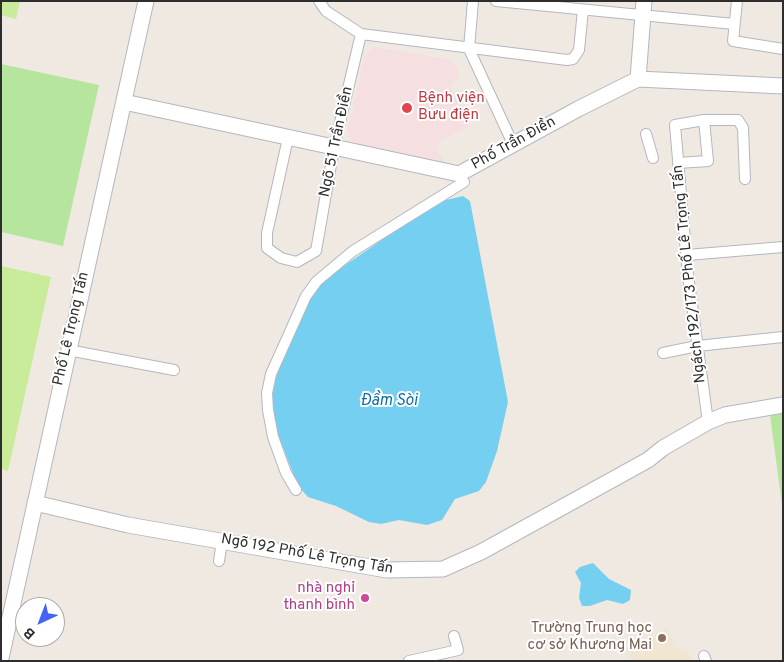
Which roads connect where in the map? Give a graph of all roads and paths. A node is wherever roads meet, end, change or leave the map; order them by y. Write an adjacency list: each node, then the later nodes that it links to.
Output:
1 (146, 1): 14 (street, Phố Lê Trọng Tấn)
2 (319, 1): 9 (street)
3 (473, 1): 11 (street)
4 (496, 1): 7 (street)
5 (737, 1): 8 (street)
6 (644, 8): 7 (street); 8 (street); 12 (street)
7 (583, 10): 11 (street)
8 (734, 24): 10 (street)
9 (361, 34): 11 (street); 19 (street, Ngõ 51 Trần Điền)
10 (783, 48)
11 (470, 49): 18 (street)
12 (638, 79): 13 (street); 18 (street, Phố Trần Điền)
13 (783, 86)
14 (124, 102): 17 (street, Phố Trần Điền); 28 (street, Phố Lê Trọng Tấn)
15 (704, 120): 21 (street, Ngách 192/173 Phố Lê Trọng Tấn); 21 (street); 22 (street)
16 (646, 134): 20 (street)
17 (288, 138): 19 (street, Phố Trần Điền); 19 (street, Ngõ 51 Trần Điền)
18 (512, 144): 19 (street, Phố Trần Điền)
19 (334, 148)
20 (653, 158)
21 (678, 163): 25 (street, Ngách 192/173 Phố Lê Trọng Tấn)
22 (745, 179)
23 (464, 182): 33 (street)
24 (783, 247): 25 (street)
25 (687, 255): 27 (street, Ngách 192/173 Phố Lê Trọng Tấn)
26 (783, 337): 27 (street)
27 (697, 346): 29 (street); 32 (street, Ngách 192/173 Phố Lê Trọng Tấn)
28 (68, 350): 30 (street); 34 (street, Phố Lê Trọng Tấn)
29 (663, 353)
30 (174, 370)
31 (783, 405): 32 (street, Ngõ 192 Phố Lê Trọng Tấn)
32 (708, 422): 35 (street, Ngõ 192 Phố Lê Trọng Tấn)
33 (296, 490)
34 (35, 503): 35 (street, Ngõ 192 Phố Lê Trọng Tấn); 38 (street, Phố Lê Trọng Tấn)
35 (222, 541): 36 (street)
36 (219, 562)
37 (454, 636): 39 (street)
38 (1, 658)
39 (409, 661)

